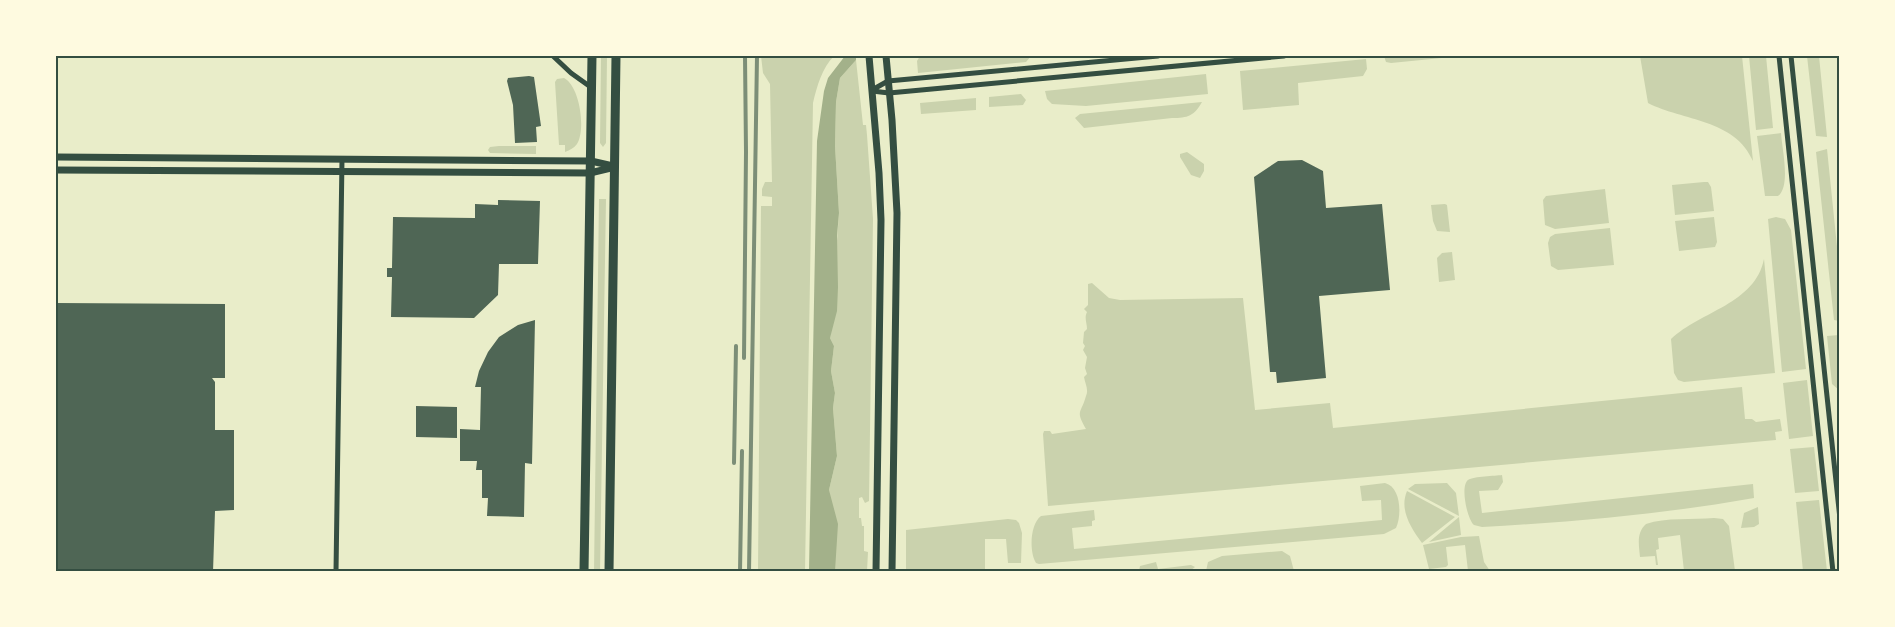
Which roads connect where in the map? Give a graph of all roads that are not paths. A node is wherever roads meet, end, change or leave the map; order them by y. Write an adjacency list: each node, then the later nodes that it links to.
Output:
1 (553, 56): 11 (street)
2 (592, 56): 11 (main road)
3 (616, 56): 17 (main road)
4 (869, 56): 12 (street)
5 (886, 56): 10 (street)
6 (1158, 56): 10 (street)
7 (1284, 56): 13 (street)
8 (1779, 56): 27 (street)
9 (1791, 56): 21 (street)
10 (888, 81): 12 (street); 13 (street)
11 (592, 88): 16 (main road)
12 (872, 91): 13 (street); 25 (street)
13 (889, 93): 26 (street)
14 (56, 157): 15 (street)
15 (342, 159): 16 (street); 19 (street)
16 (591, 161): 17 (street); 20 (main road)
17 (615, 167): 20 (street); 24 (main road)
18 (56, 170): 19 (street)
19 (342, 171): 20 (street); 22 (street)
20 (590, 173): 23 (main road)
21 (1839, 519)
22 (336, 572)
23 (584, 572)
24 (609, 572)
25 (876, 572)
26 (892, 572)
27 (1833, 572)

